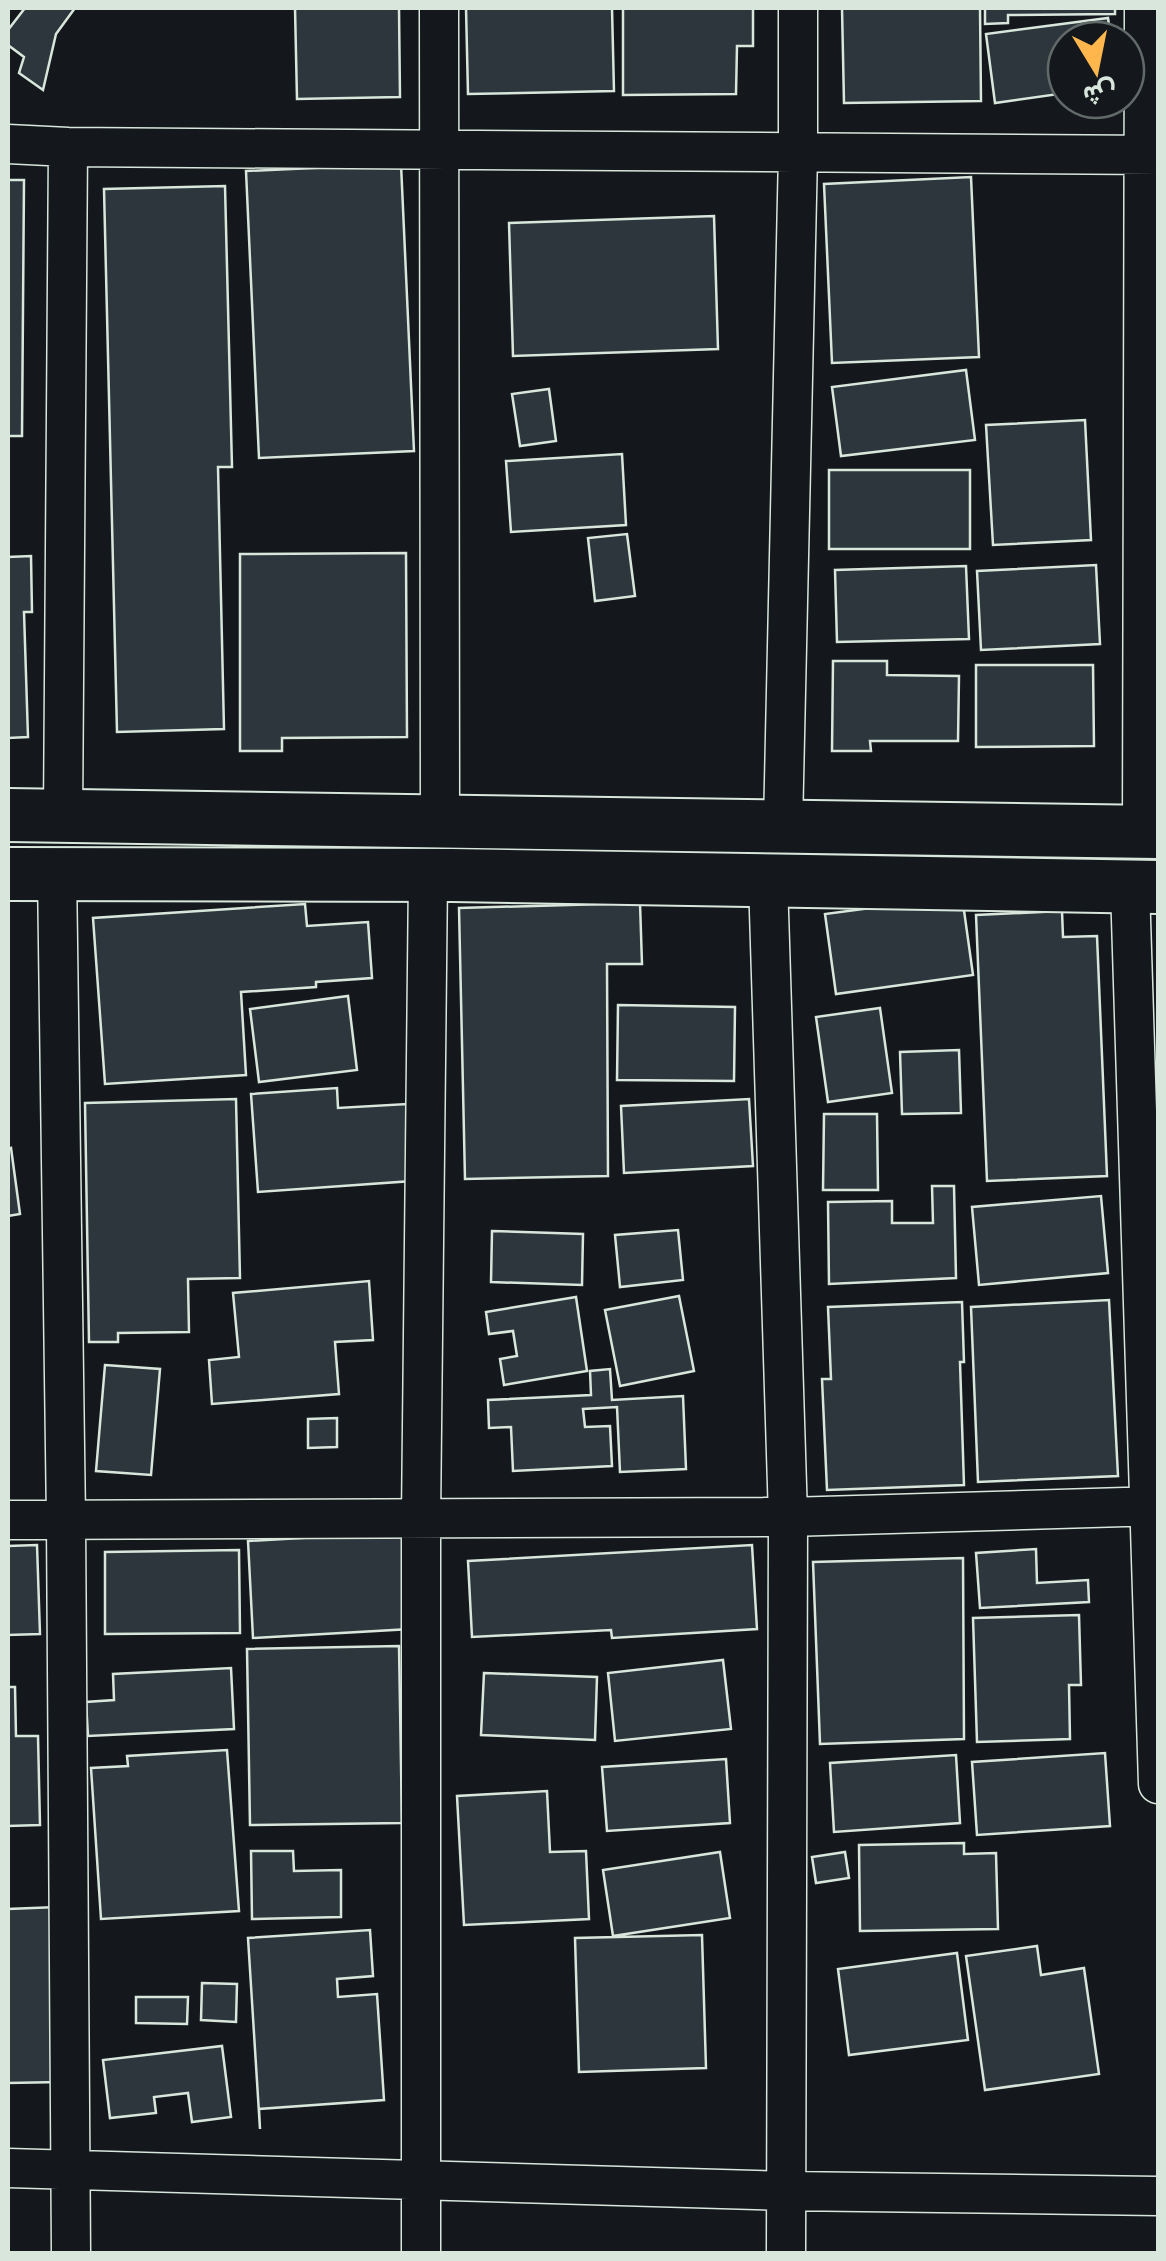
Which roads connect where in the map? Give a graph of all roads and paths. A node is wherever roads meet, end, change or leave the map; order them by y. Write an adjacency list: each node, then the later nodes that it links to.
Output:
1 (439, 8): 5 (street)
2 (798, 8): 7 (street)
3 (1144, 8): 8 (street)
4 (8, 144): 6 (street)
5 (440, 146): 6 (street); 7 (street); 11 (street)
6 (68, 147): 10 (street)
7 (798, 153): 8 (street); 12 (street)
8 (1150, 155): 13 (street)
9 (8, 815): 10 (main road)
10 (63, 816): 11 (main road)
11 (445, 822): 12 (main road); 15 (street)
12 (784, 826): 13 (main road)
13 (1150, 832)
14 (32, 873): 15 (main road); 22 (street)
15 (440, 876): 16 (main road); 19 (street)
16 (768, 880): 17 (main road); 20 (street)
17 (1144, 887): 18 (street)
18 (1154, 1506): 20 (street); 23 (street)
19 (421, 1518): 20 (street); 22 (street); 26 (street)
20 (788, 1518): 27 (street)
21 (8, 1520): 22 (street)
22 (66, 1520): 25 (street)
23 (1158, 1784)
24 (8, 2168): 25 (street)
25 (72, 2169): 26 (street); 29 (street)
26 (420, 2182): 27 (street); 30 (street)
27 (786, 2191): 28 (street); 31 (street)
28 (1158, 2196)
29 (71, 2254)
30 (421, 2254)
31 (786, 2254)

